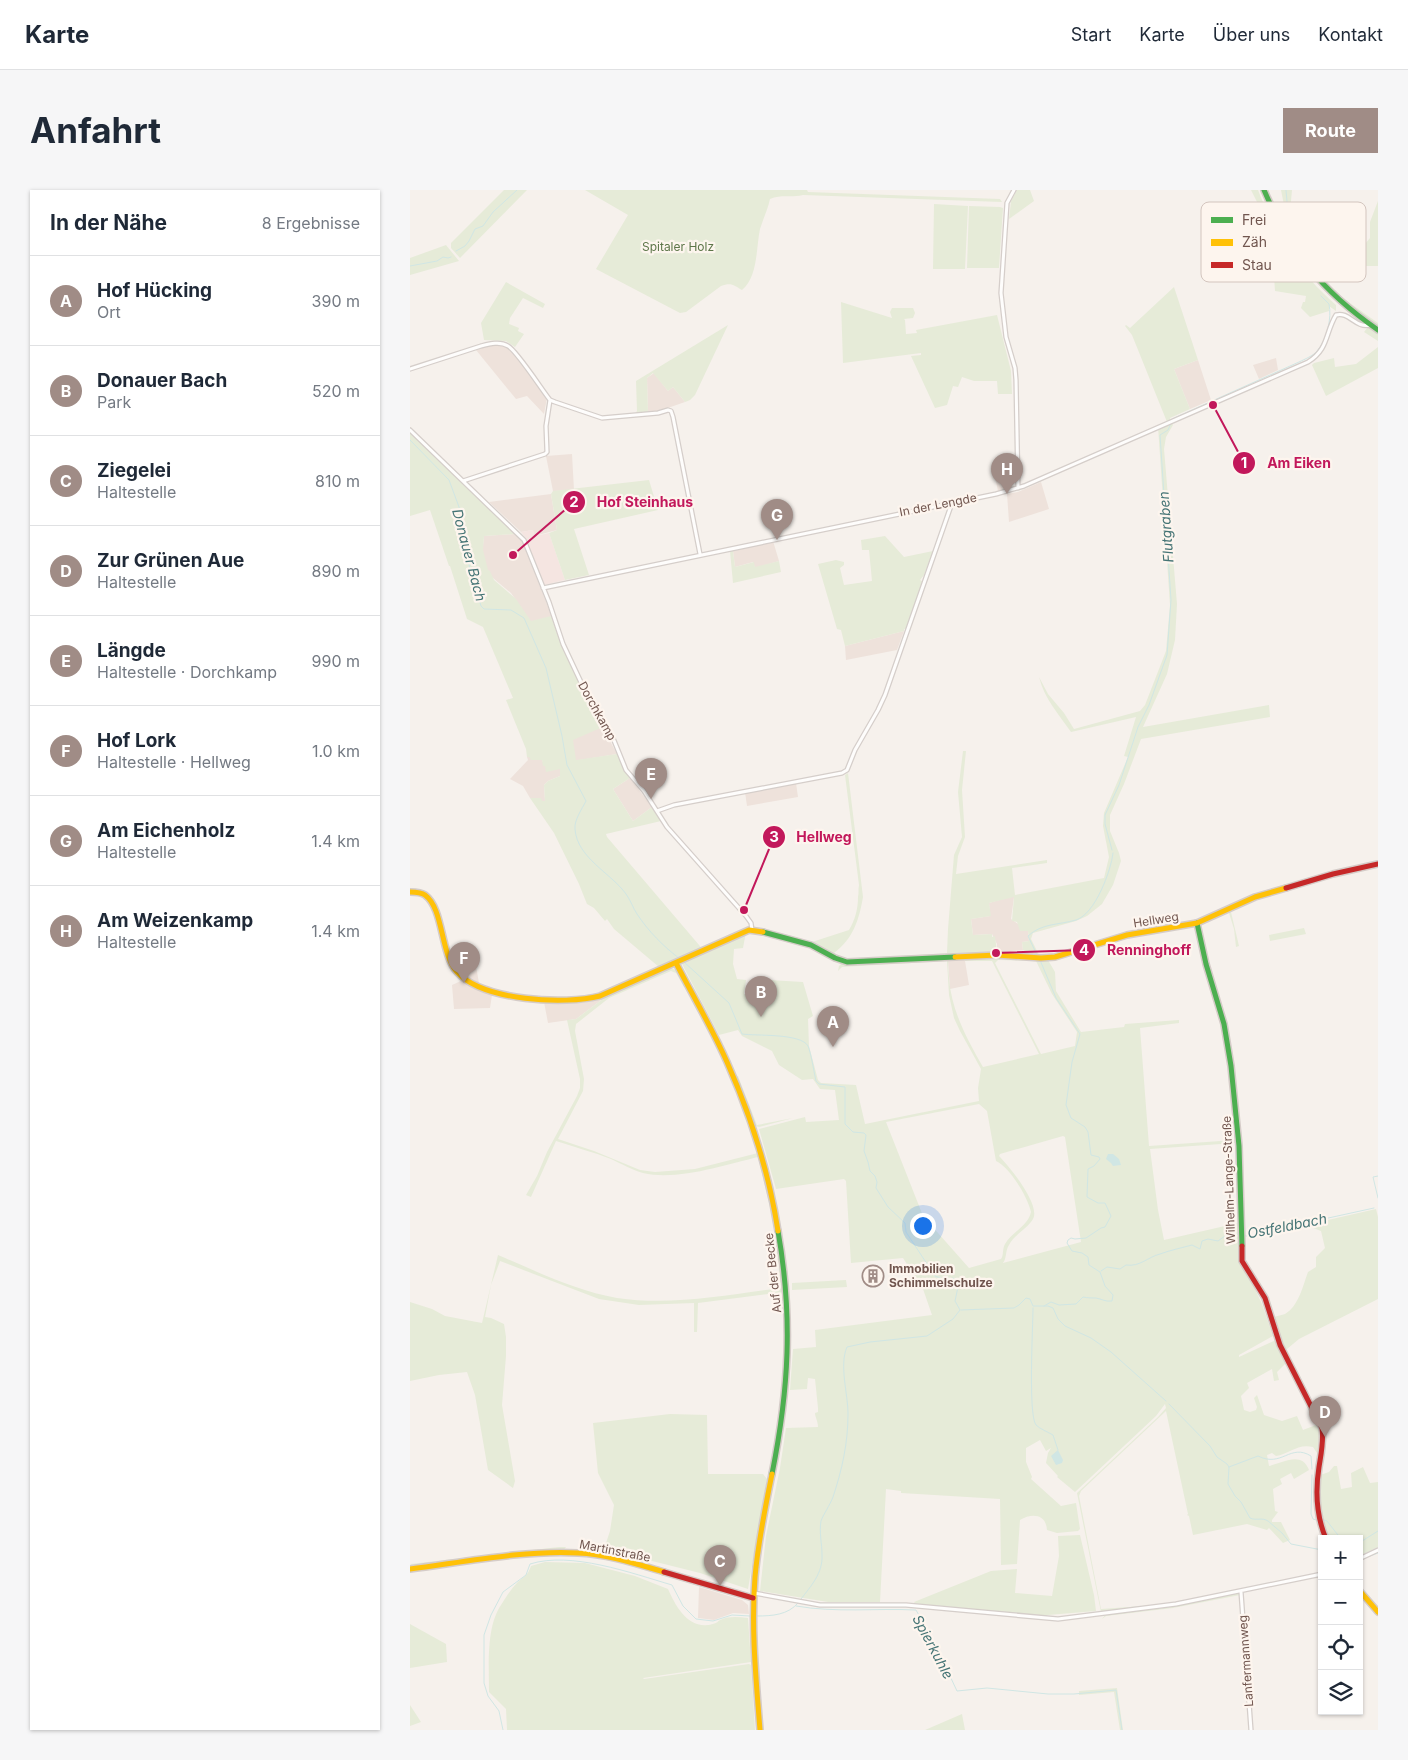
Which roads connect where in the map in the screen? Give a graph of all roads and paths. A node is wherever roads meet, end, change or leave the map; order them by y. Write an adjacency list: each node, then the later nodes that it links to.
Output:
1 (1014, 190): 11 (street)
2 (1264, 190): 3 (street)
3 (1269, 202)
4 (1320, 282): 5 (street)
5 (1370, 325): 6 (street); 11 (street, In der Lengde)
6 (1378, 330)
7 (410, 370): 8 (street)
8 (550, 400): 10 (street); 13 (street)
9 (410, 430): 10 (street, Dorchkamp)
10 (463, 481): 14 (street, Dorchkamp)
11 (1018, 488): 12 (street, In der Lengde)
12 (952, 503): 13 (street, In der Lengde); 15 (street)
13 (700, 554): 14 (street, In der Lengde)
14 (543, 588): 15 (street, Dorchkamp)
15 (657, 811): 19 (street, Dorchkamp)
16 (1378, 864): 18 (street, Hellweg)
17 (410, 892): 20 (street)
18 (1197, 923): 19 (street, Hellweg); 21 (street, Wilhelm-Lange-Straße)
19 (752, 930): 20 (street)
20 (676, 963): 27 (street, Auf der Becke)
21 (1324, 1535)
22 (1378, 1550): 23 (street)
23 (1363, 1557)
24 (410, 1569): 27 (street, Martinstraße)
25 (1318, 1575): 26 (street)
26 (1242, 1592): 27 (street); 31 (street, Lanfermannweg)
27 (753, 1595): 30 (street, Auf der Becke)
28 (1363, 1595): 29 (street)
29 (1378, 1612)
30 (760, 1730)
31 (1251, 1730)

